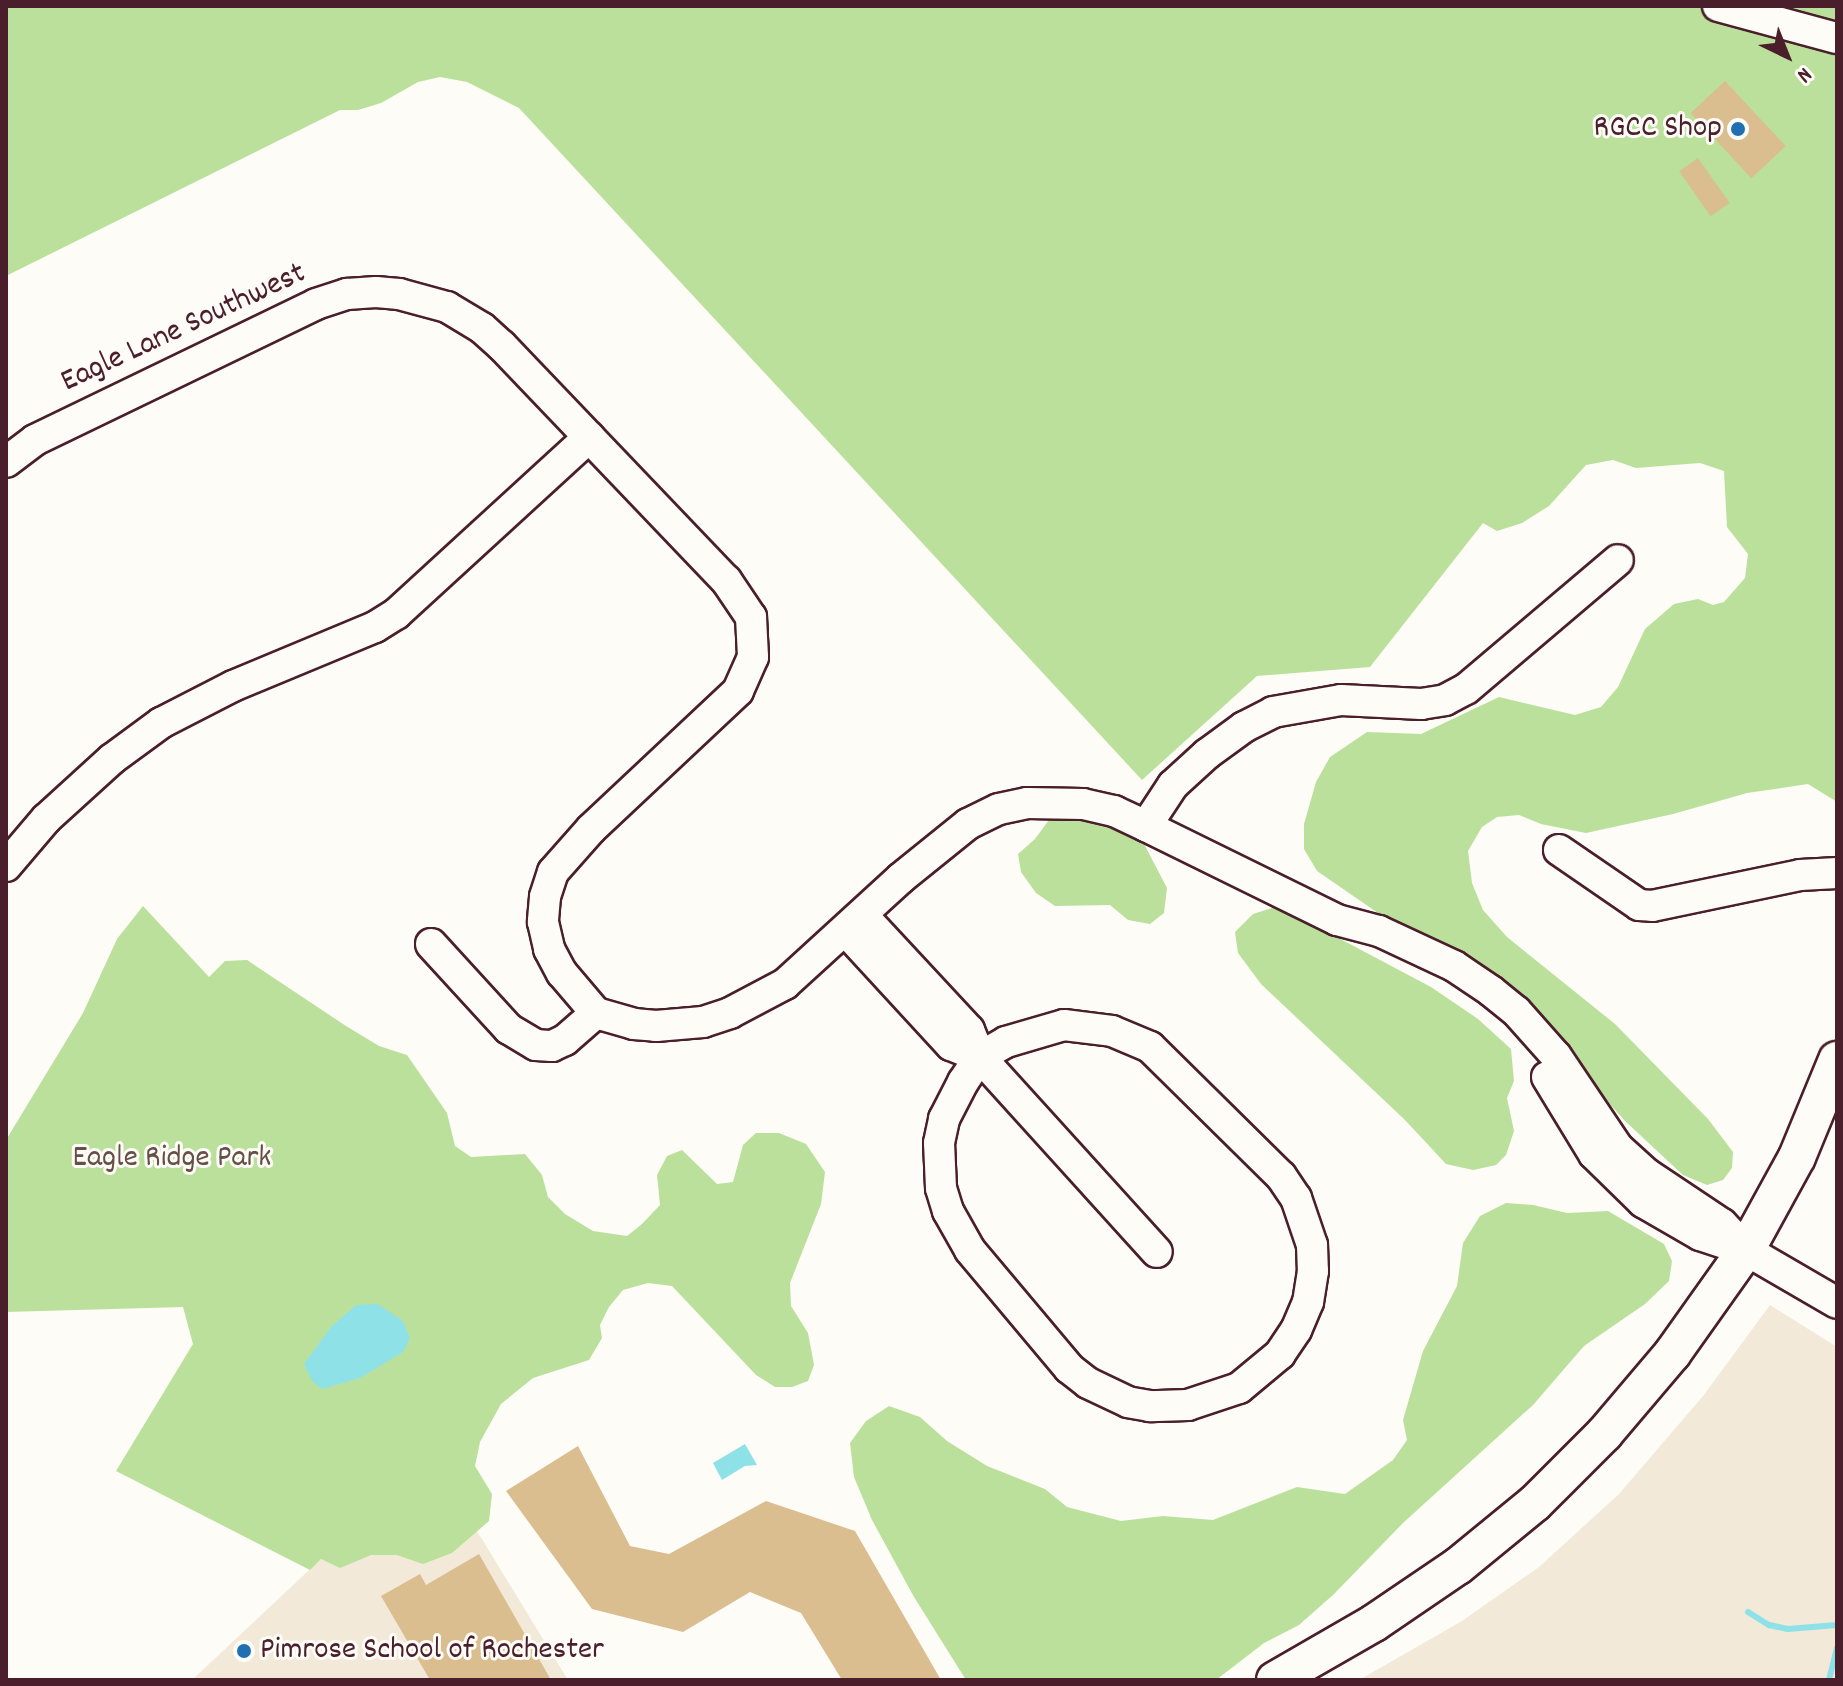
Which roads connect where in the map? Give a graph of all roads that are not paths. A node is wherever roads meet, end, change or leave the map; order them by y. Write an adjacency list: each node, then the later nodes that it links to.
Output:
1 (1718, 6): 2 (street)
2 (1837, 38)
3 (589, 437): 4 (street, Eagle Lane Southwest); 8 (street); 12 (street, Eagle Lane Southwest)
4 (6, 462)
5 (1618, 560): 6 (street)
6 (1146, 826): 10 (street); 15 (street)
7 (1559, 850): 9 (street)
8 (6, 866)
9 (1837, 873)
10 (854, 923): 12 (street); 13 (street)
11 (431, 944): 12 (street)
12 (596, 1013)
13 (980, 1057): 13 (street); 16 (street)
14 (1837, 1060): 15 (main road)
15 (1746, 1250): 17 (street); 18 (main road)
16 (1157, 1252)
17 (1837, 1303)
18 (1275, 1680)

